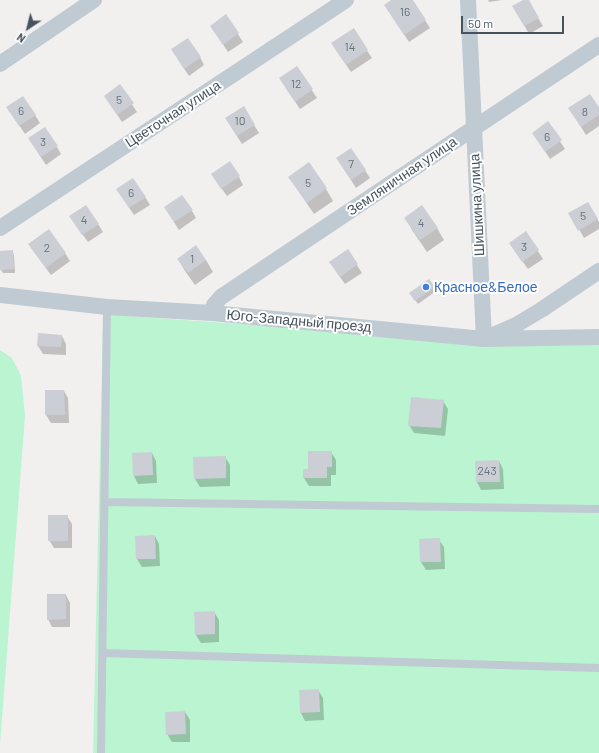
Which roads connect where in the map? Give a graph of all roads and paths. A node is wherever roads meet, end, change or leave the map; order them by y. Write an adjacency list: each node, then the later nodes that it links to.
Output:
1 (94, 0): 5 (street)
2 (346, 0): 7 (street, Цветочная улица)
3 (468, 0): 6 (street, Шишкина улица)
4 (599, 45): 6 (street, Земляничная улица)
5 (0, 64)
6 (474, 128): 11 (street, Земляничная улица); 13 (street, Шишкина улица)
7 (0, 228)
8 (599, 272): 13 (street)
9 (0, 295): 10 (street, Юго-Западный проезд)
10 (107, 307): 11 (street, Юго-Западный проезд); 14 (lane)
11 (212, 313): 13 (street, Юго-Западный проезд)
12 (599, 338): 13 (street, Юго-Западный проезд)
13 (484, 339)
14 (105, 502): 15 (lane); 16 (lane)
15 (599, 509)
16 (103, 653): 17 (lane); 18 (lane)
17 (599, 668)
18 (102, 753)

